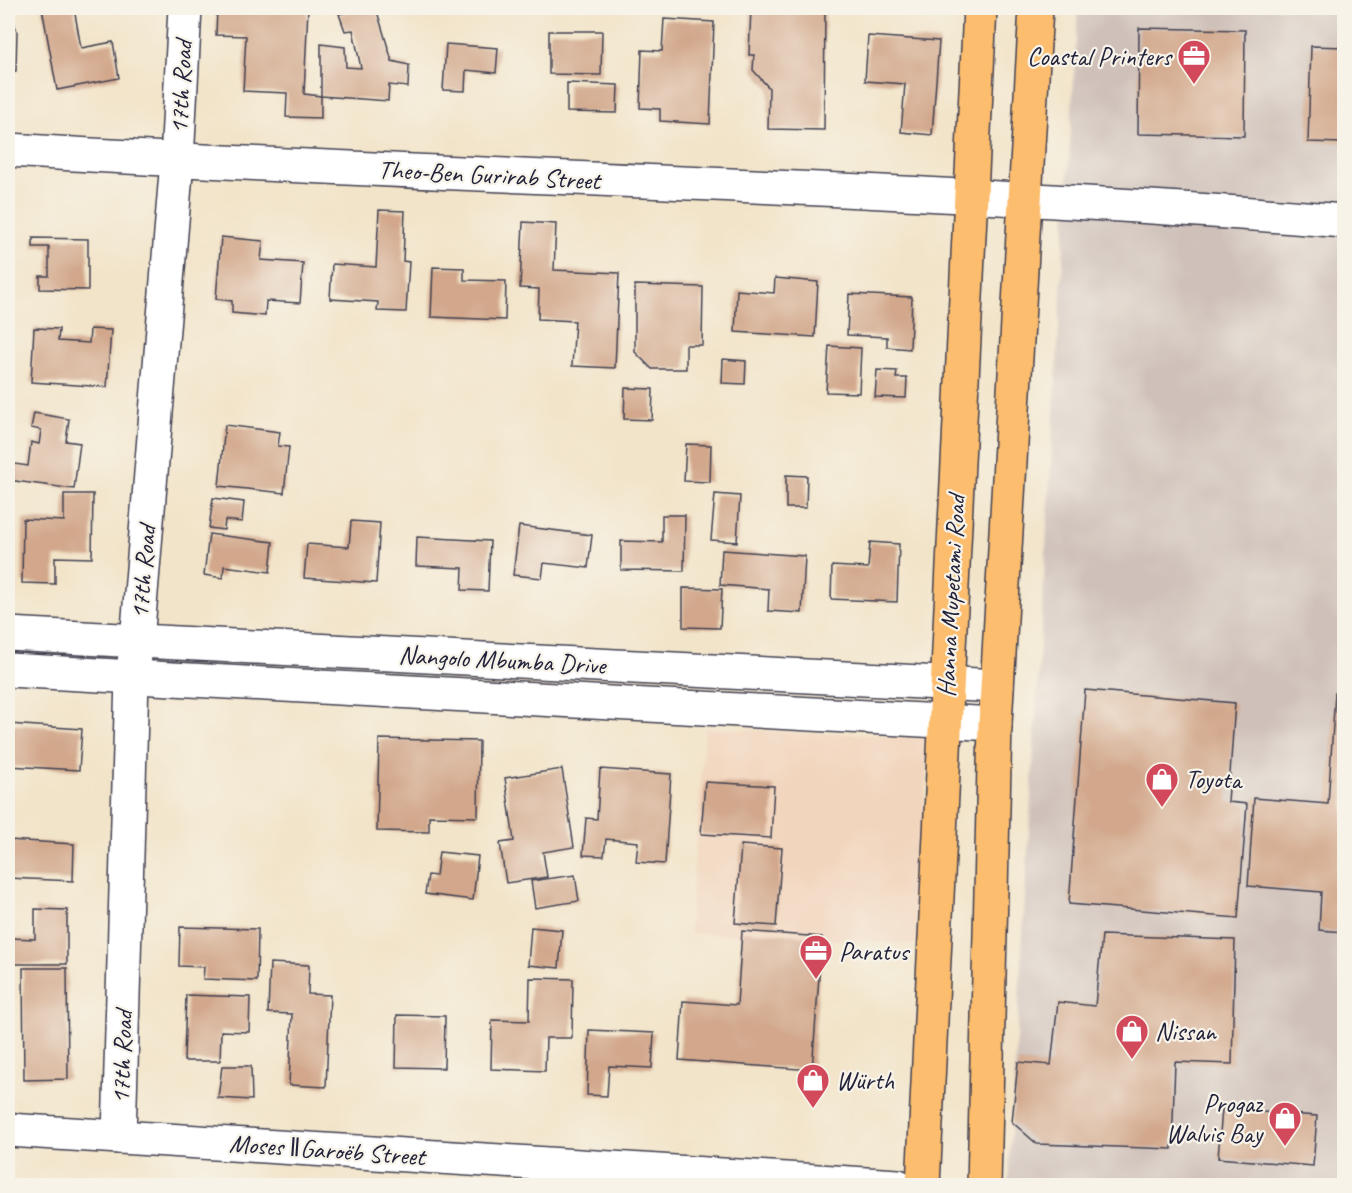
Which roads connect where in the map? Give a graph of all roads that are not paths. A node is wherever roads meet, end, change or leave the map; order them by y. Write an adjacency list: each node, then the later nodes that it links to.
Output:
1 (185, 8): 5 (street, 17th Road)
2 (980, 8): 6 (main road, Hanna Mupetami Road)
3 (1036, 8): 7 (main road, Hanna Mupetami Road)
4 (8, 150): 5 (street, Theo-Ben Gurirab Street)
5 (177, 161): 6 (street, Theo-Ben Gurirab Street); 10 (street, 17th Road)
6 (970, 197): 7 (street, Theo-Ben Gurirab Street); 13 (main road, Hanna Mupetami Road)
7 (1026, 200): 8 (street, Theo-Ben Gurirab Street); 14 (main road, Hanna Mupetami Road)
8 (1344, 221)
9 (8, 634): 10 (street, Nangolo Mbumba Drive)
10 (137, 641): 12 (street, 17th Road); 13 (street, Nangolo Mbumba Drive)
11 (8, 670): 12 (street, Nangolo Mbumba Drive)
12 (132, 678): 15 (street, Nangolo Mbumba Drive); 18 (street, 17th Road)
13 (947, 684): 14 (street, Nangolo Mbumba Drive); 15 (main road, Hanna Mupetami Road)
14 (997, 686): 16 (main road, Hanna Mupetami Road)
15 (945, 721): 16 (street, Nangolo Mbumba Drive); 21 (main road, Hanna Mupetami Road)
16 (995, 724): 22 (main road, Hanna Mupetami Road)
17 (8, 1130): 18 (street, Moses ǁGaroëb Street)
18 (120, 1137): 19 (street, Moses ǁGaroëb Street)
19 (482, 1173): 20 (street, Moses ǁGaroëb Street)
20 (898, 1185)
21 (923, 1185)
22 (984, 1185)

